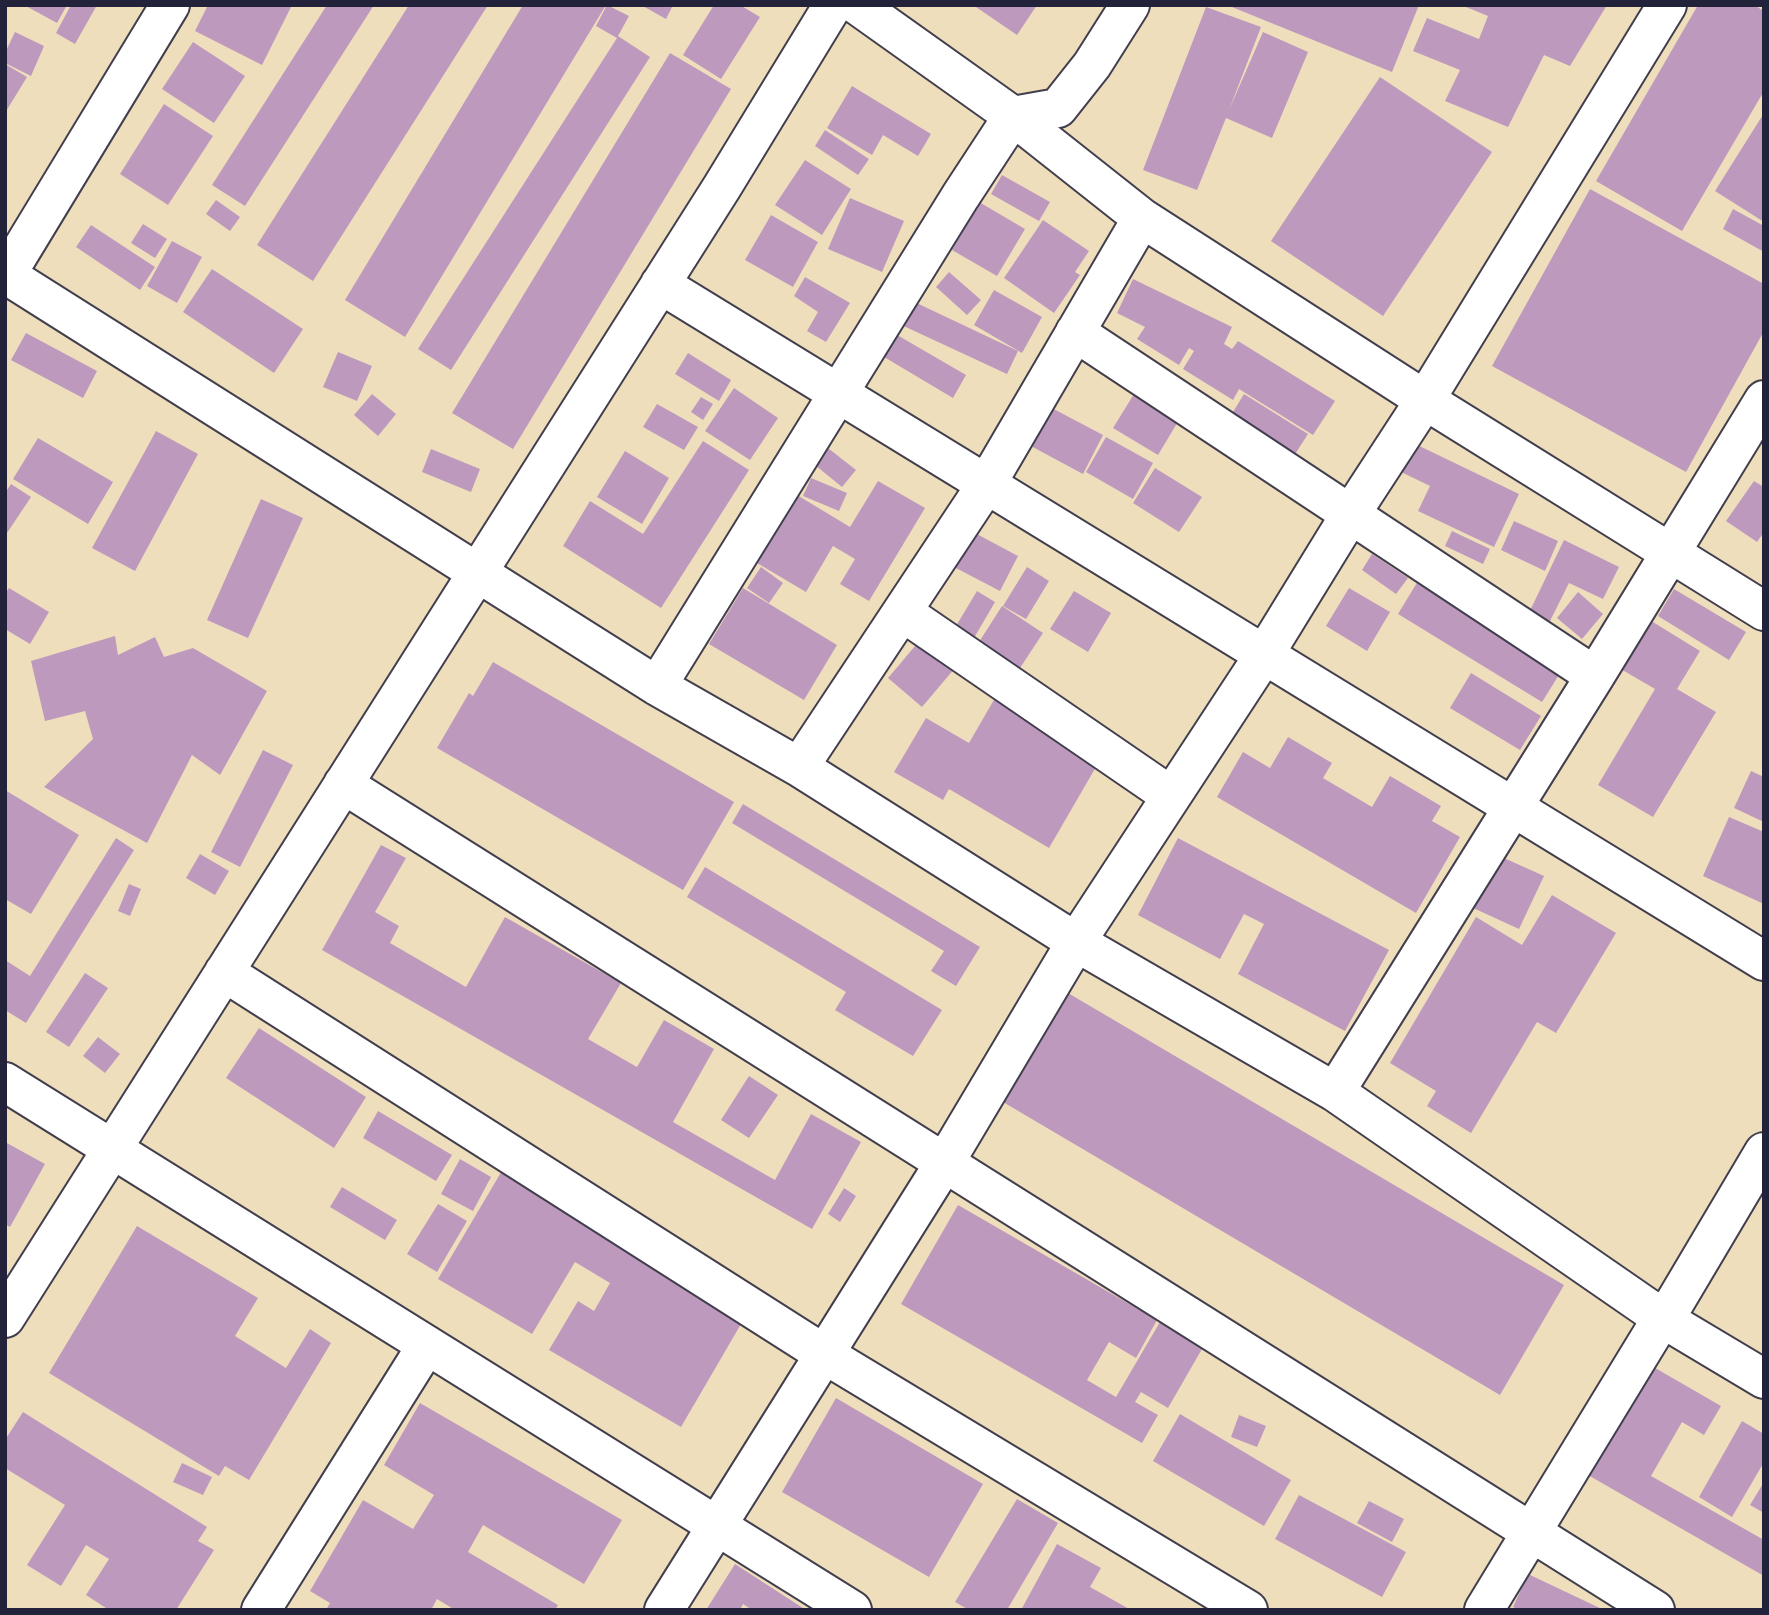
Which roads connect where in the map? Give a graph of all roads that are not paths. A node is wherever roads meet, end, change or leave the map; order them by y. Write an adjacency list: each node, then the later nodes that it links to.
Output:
1 (170, 5): 8 (street)
2 (833, 5): 9 (street)
3 (857, 5): 6 (street)
4 (1130, 5): 6 (street)
5 (1667, 5): 12 (street)
6 (1013, 116): 7 (street); 11 (street)
7 (1142, 218): 10 (street); 12 (street)
8 (6, 275): 17 (street)
9 (660, 284): 11 (street); 17 (street)
10 (1075, 332): 14 (street); 15 (street)
11 (839, 395): 14 (street); 22 (street)
12 (1425, 400): 15 (street); 16 (street)
13 (1764, 400): 16 (street)
14 (986, 485): 19 (street); 20 (street)
15 (1350, 515): 20 (street); 21 (street)
16 (1672, 553): 18 (street); 21 (street)
17 (477, 572): 22 (street); 24 (street)
18 (1764, 611)
19 (904, 612): 23 (street); 25 (street)
20 (1264, 655): 25 (street); 26 (street)
21 (1595, 676): 26 (street)
22 (657, 686): 23 (street)
23 (799, 767): 27 (street)
24 (343, 784): 29 (street); 34 (street)
25 (1171, 796): 27 (street)
26 (1513, 806): 28 (street); 31 (street)
27 (1076, 942): 31 (street); 34 (street)
28 (1764, 961)
29 (224, 972): 32 (street); 38 (street)
30 (5, 1082): 32 (street)
31 (1335, 1092): 36 (street)
32 (113, 1148): 35 (street); 37 (street)
33 (1764, 1152): 36 (street)
34 (945, 1162): 38 (street); 41 (street)
35 (5, 1318)
36 (1662, 1318): 39 (street); 41 (street)
37 (427, 1345): 40 (street); 42 (street)
38 (824, 1354): 40 (street); 45 (street)
39 (1764, 1379)
40 (715, 1525): 43 (street); 44 (street)
41 (1532, 1533): 46 (street); 47 (street)
42 (261, 1610)
43 (664, 1610)
44 (852, 1610)
45 (1248, 1610)
46 (1485, 1610)
47 (1655, 1610)

